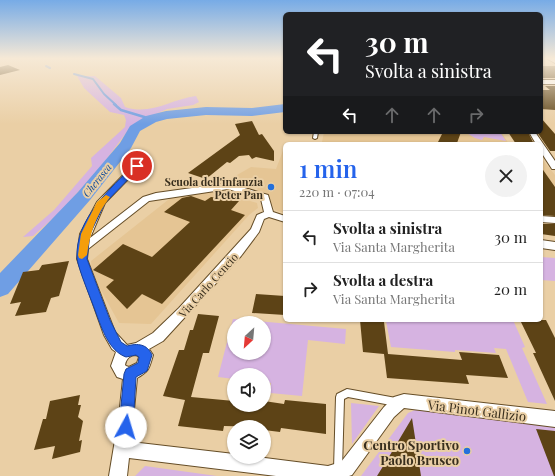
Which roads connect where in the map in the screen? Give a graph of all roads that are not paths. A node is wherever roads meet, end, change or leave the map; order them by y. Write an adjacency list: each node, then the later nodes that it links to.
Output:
1 (543, 82): 2 (street)
2 (555, 82)
3 (316, 134): 4 (lane)
4 (315, 138)
5 (548, 155): 7 (street)
6 (137, 166): 14 (street)
7 (555, 166)
8 (269, 214): 9 (street); 14 (street); 15 (street, Via Carlo Cencio)
9 (283, 218)
10 (543, 219): 11 (street)
11 (555, 220)
12 (543, 244): 13 (street)
13 (555, 246)
14 (83, 248): 15 (street)
15 (132, 350): 16 (street); 16 (street)
16 (130, 374): 19 (street)
17 (399, 402): 18 (street, Via Pinot Gallizio); 20 (street); 20 (lane, Via Pinot Gallizio)
18 (555, 419)
19 (123, 449): 20 (street); 21 (street)
20 (338, 472)
21 (118, 476)

